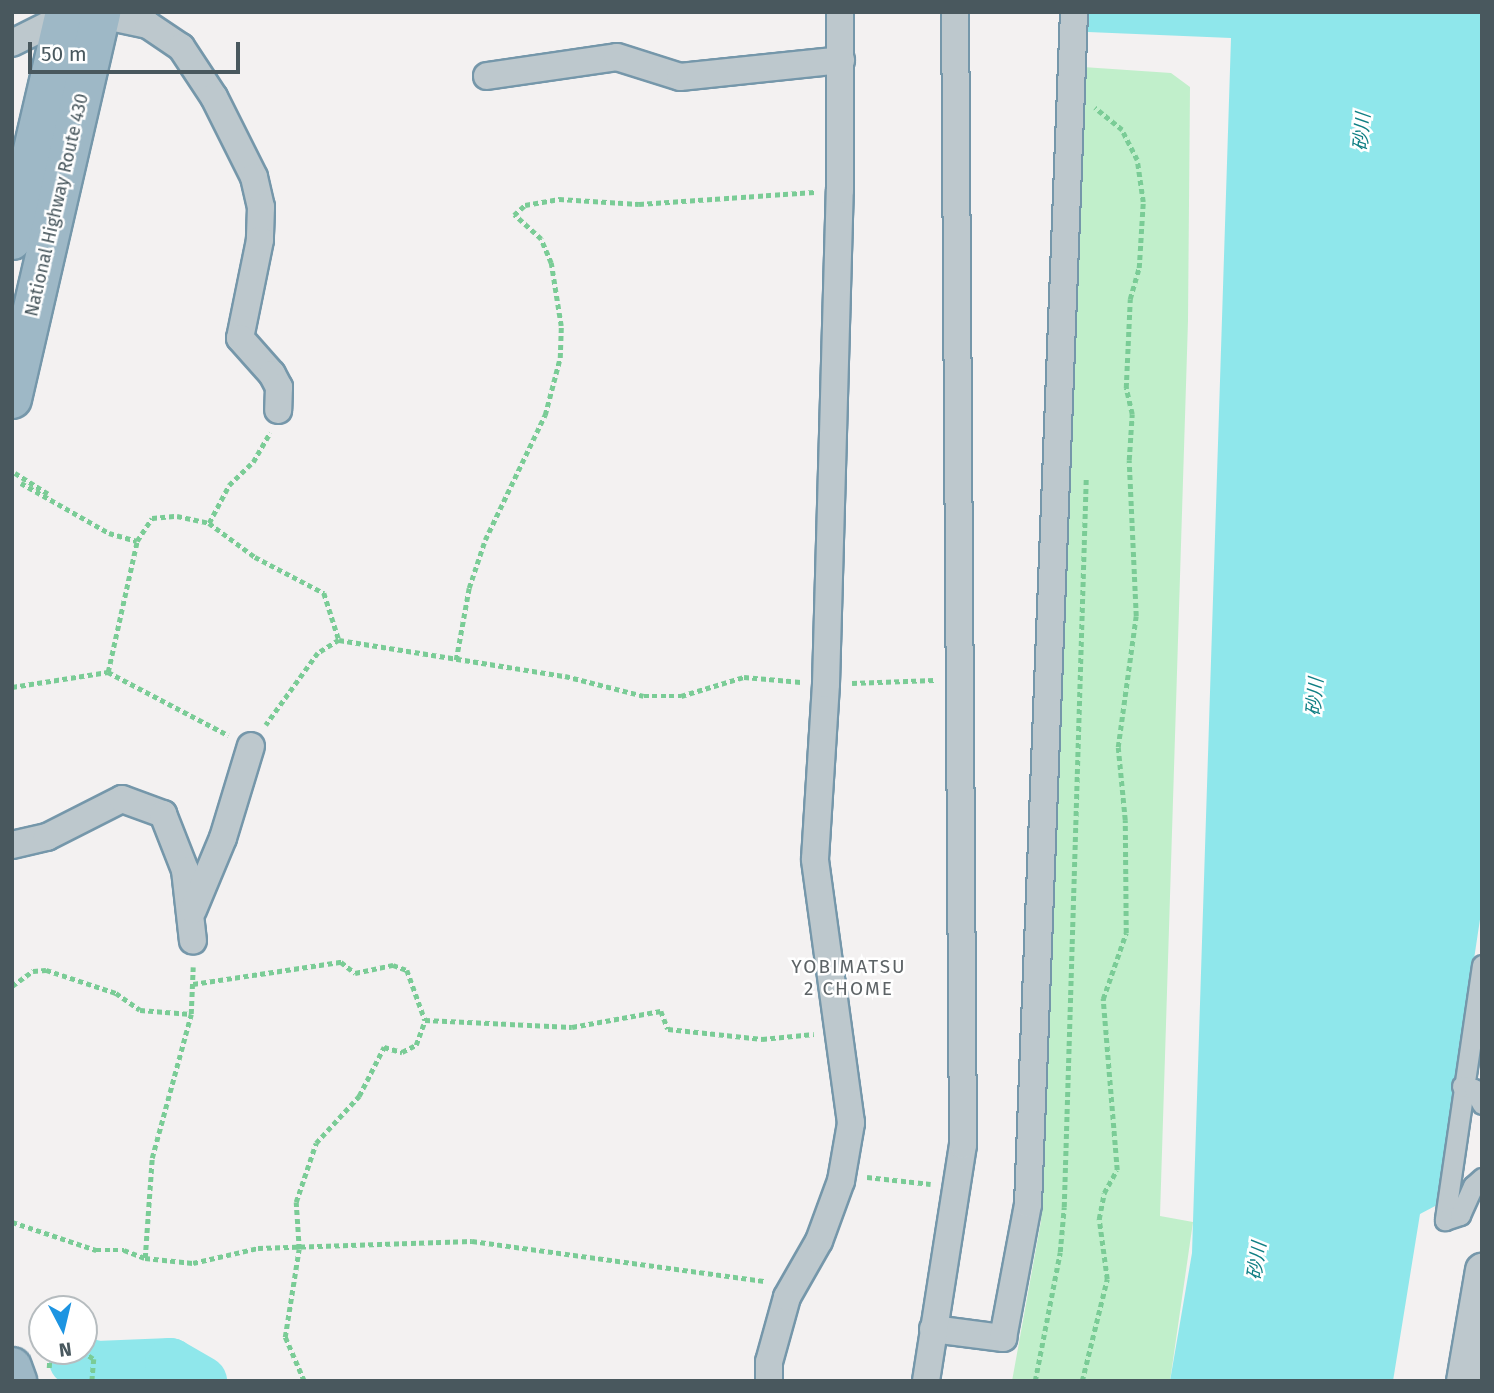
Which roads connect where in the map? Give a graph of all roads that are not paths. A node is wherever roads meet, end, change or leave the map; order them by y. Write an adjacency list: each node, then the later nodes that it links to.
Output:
1 (840, 12): 6 (street)
2 (955, 12): 20 (street)
3 (1074, 12): 20 (street)
4 (83, 14): 5 (street); 8 (highway, National Highway Route 430); 9 (highway, National Highway Route 430); 10 (street)
5 (12, 43)
6 (841, 60): 7 (street); 23 (street)
7 (487, 76)
8 (12, 240)
9 (12, 399)
10 (278, 410)
11 (251, 746): 13 (street)
12 (12, 845): 13 (street)
13 (193, 912): 14 (street)
14 (193, 941)
15 (1482, 965): 16 (street)
16 (1462, 1086): 17 (street); 18 (street)
17 (1482, 1104)
18 (1482, 1178)
19 (1482, 1270): 25 (street)
20 (933, 1329): 24 (street)
21 (12, 1367): 22 (highway)
22 (17, 1381)
23 (769, 1381)
24 (926, 1381)
25 (1463, 1381)

